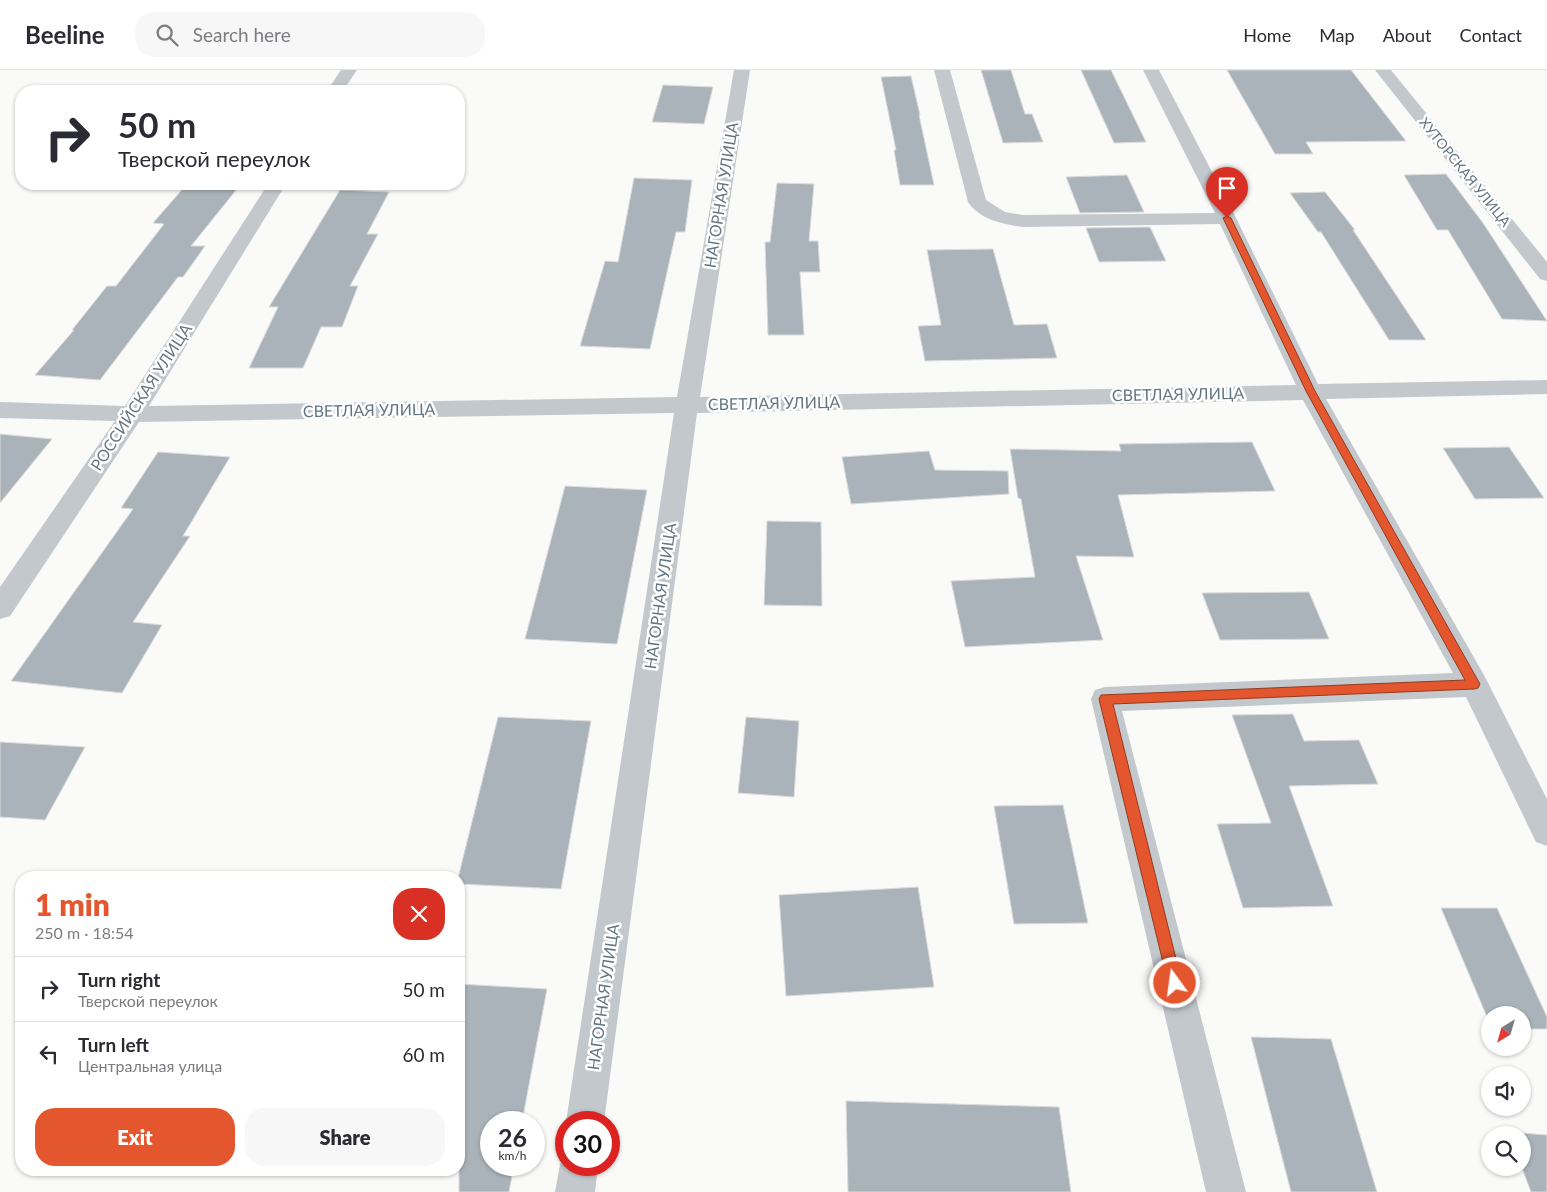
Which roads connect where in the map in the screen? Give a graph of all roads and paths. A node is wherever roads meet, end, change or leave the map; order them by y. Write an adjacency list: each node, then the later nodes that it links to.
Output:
1 (349, 70): 6 (street)
2 (742, 70): 12 (street, НАГОРНАЯ УЛИЦА)
3 (942, 70): 8 (street)
4 (1151, 70): 8 (street)
5 (1383, 70): 9 (street, ХУТОРСКАЯ УЛИЦА)
6 (339, 85)
7 (273, 190): 14 (street, РОССИЙСКАЯ УЛИЦА)
8 (1227, 218): 11 (street)
9 (1547, 275)
10 (1547, 386): 11 (street, СВЕТЛАЯ УЛИЦА)
11 (1310, 391): 12 (street, СВЕТЛАЯ УЛИЦА); 16 (street)
12 (687, 405): 14 (street, СВЕТЛАЯ УЛИЦА); 18 (street, НАГОРНАЯ УЛИЦА)
13 (0, 410): 14 (street, СВЕТЛАЯ УЛИЦА)
14 (132, 414): 15 (street, РОССИЙСКАЯ УЛИЦА)
15 (0, 608)
16 (1474, 684): 17 (street); 21 (street)
17 (1547, 831)
18 (587, 1111)
19 (577, 1176): 20 (street)
20 (575, 1192)
21 (1226, 1192)

